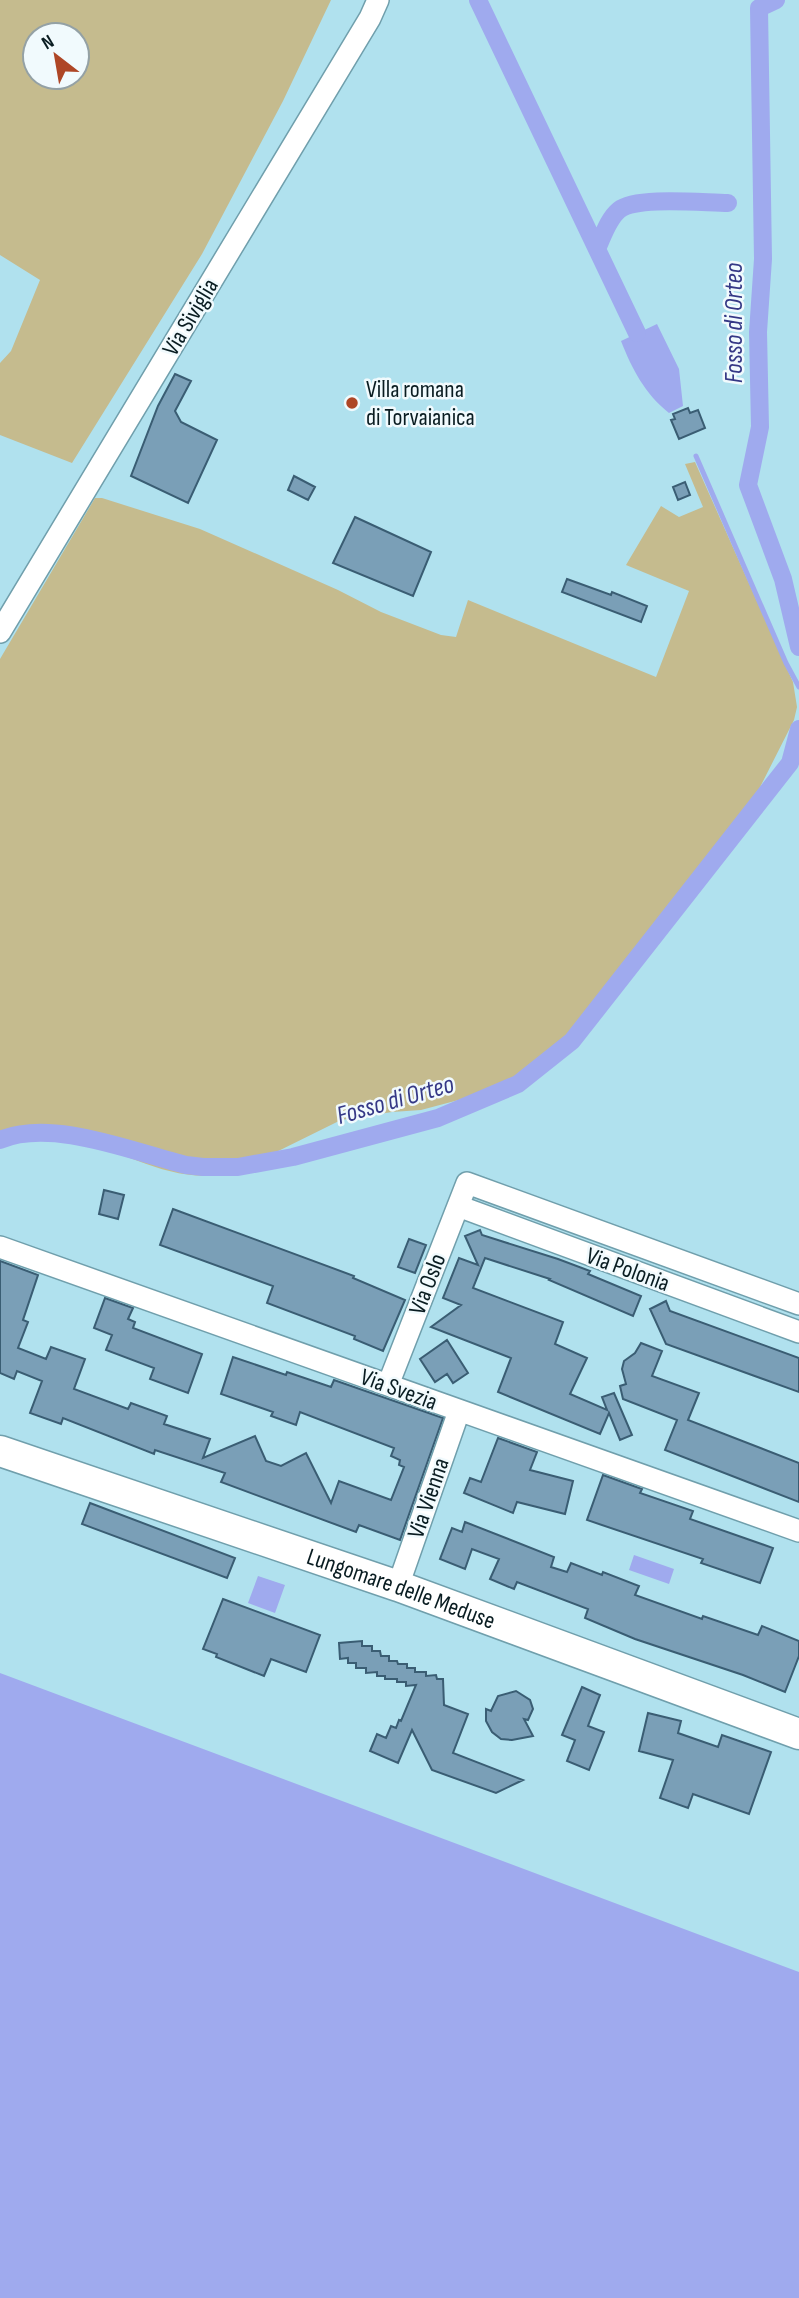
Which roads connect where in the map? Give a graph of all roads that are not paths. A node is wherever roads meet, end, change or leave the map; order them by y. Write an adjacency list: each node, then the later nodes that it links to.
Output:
1 (378, 0): 2 (street, Via Siviglia)
2 (0, 632)
3 (467, 1183): 4 (street, Via Oslo); 6 (street, Via Polonia)
4 (458, 1206): 7 (street, Via Polonia); 8 (street, Via Oslo)
5 (0, 1247): 8 (street, Via Svezia)
6 (799, 1304)
7 (799, 1332)
8 (388, 1385): 9 (street, Via Svezia)
9 (459, 1410): 11 (street, Via Svezia); 12 (street, Via Vienna)
10 (0, 1451): 12 (main road, Lungomare delle Meduse)
11 (799, 1531)
12 (398, 1586): 13 (main road, Lungomare delle Meduse)
13 (799, 1734)

